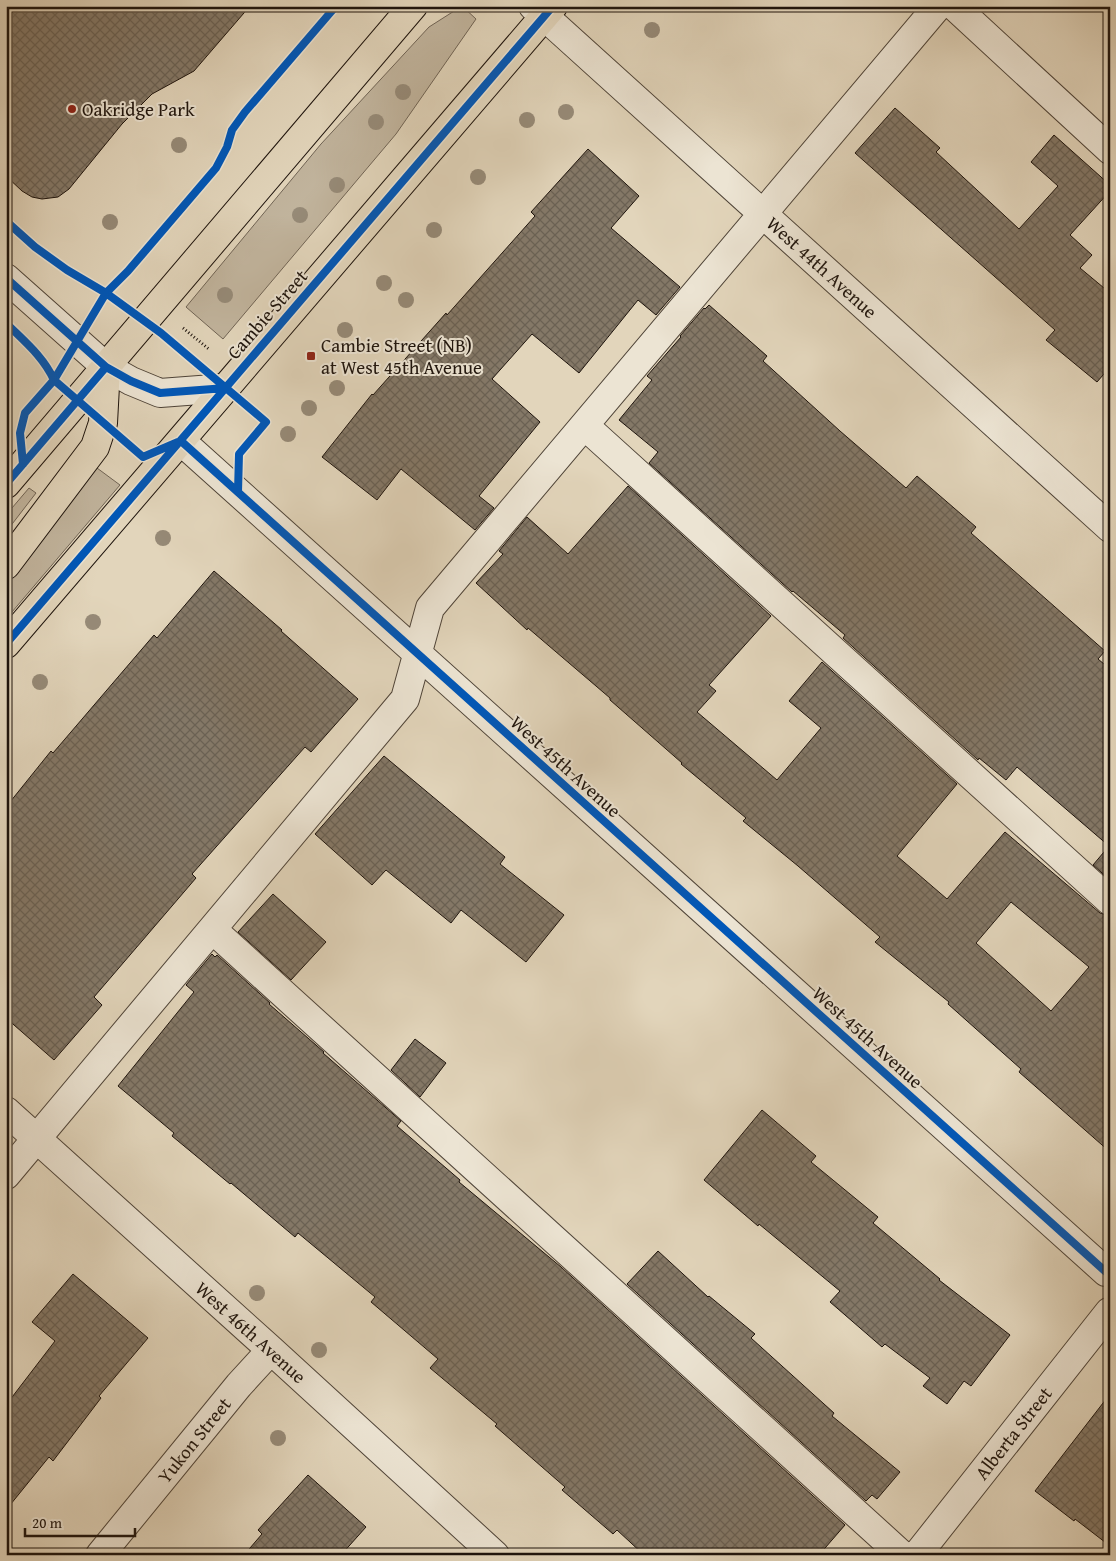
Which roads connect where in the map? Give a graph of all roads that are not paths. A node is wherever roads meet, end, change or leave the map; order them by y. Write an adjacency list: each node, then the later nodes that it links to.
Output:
1 (413, 6): 8 (main road)
2 (938, 6): 6 (street)
3 (954, 6): 5 (street)
4 (544, 10): 6 (street, West 44th Avenue); 9 (main road, Cambie Street)
5 (1110, 150)
6 (763, 214): 10 (street); 13 (street, West 44th Avenue)
7 (6, 278): 8 (street)
8 (106, 367): 9 (street); 12 (main road); 14 (main road)
9 (226, 388): 11 (main road, Cambie Street)
10 (585, 426): 16 (street); 17 (street)
11 (180, 441): 15 (main road, Cambie Street); 16 (street, West 45th Avenue)
12 (6, 484)
13 (1110, 528)
14 (6, 565)
15 (6, 644)
16 (418, 654): 18 (street); 22 (street, West 45th Avenue)
17 (1110, 901)
18 (213, 930): 20 (street); 27 (street)
19 (6, 1111): 20 (street, West 46th Avenue)
20 (37, 1139): 21 (street); 24 (street, West 46th Avenue)
21 (6, 1175)
22 (1108, 1270): 23 (street)
23 (1110, 1312): 28 (street, Alberta Street)
24 (271, 1350): 25 (street, Yukon Street); 26 (street, West 46th Avenue)
25 (100, 1555)
26 (494, 1555)
27 (902, 1555)
28 (917, 1555)

